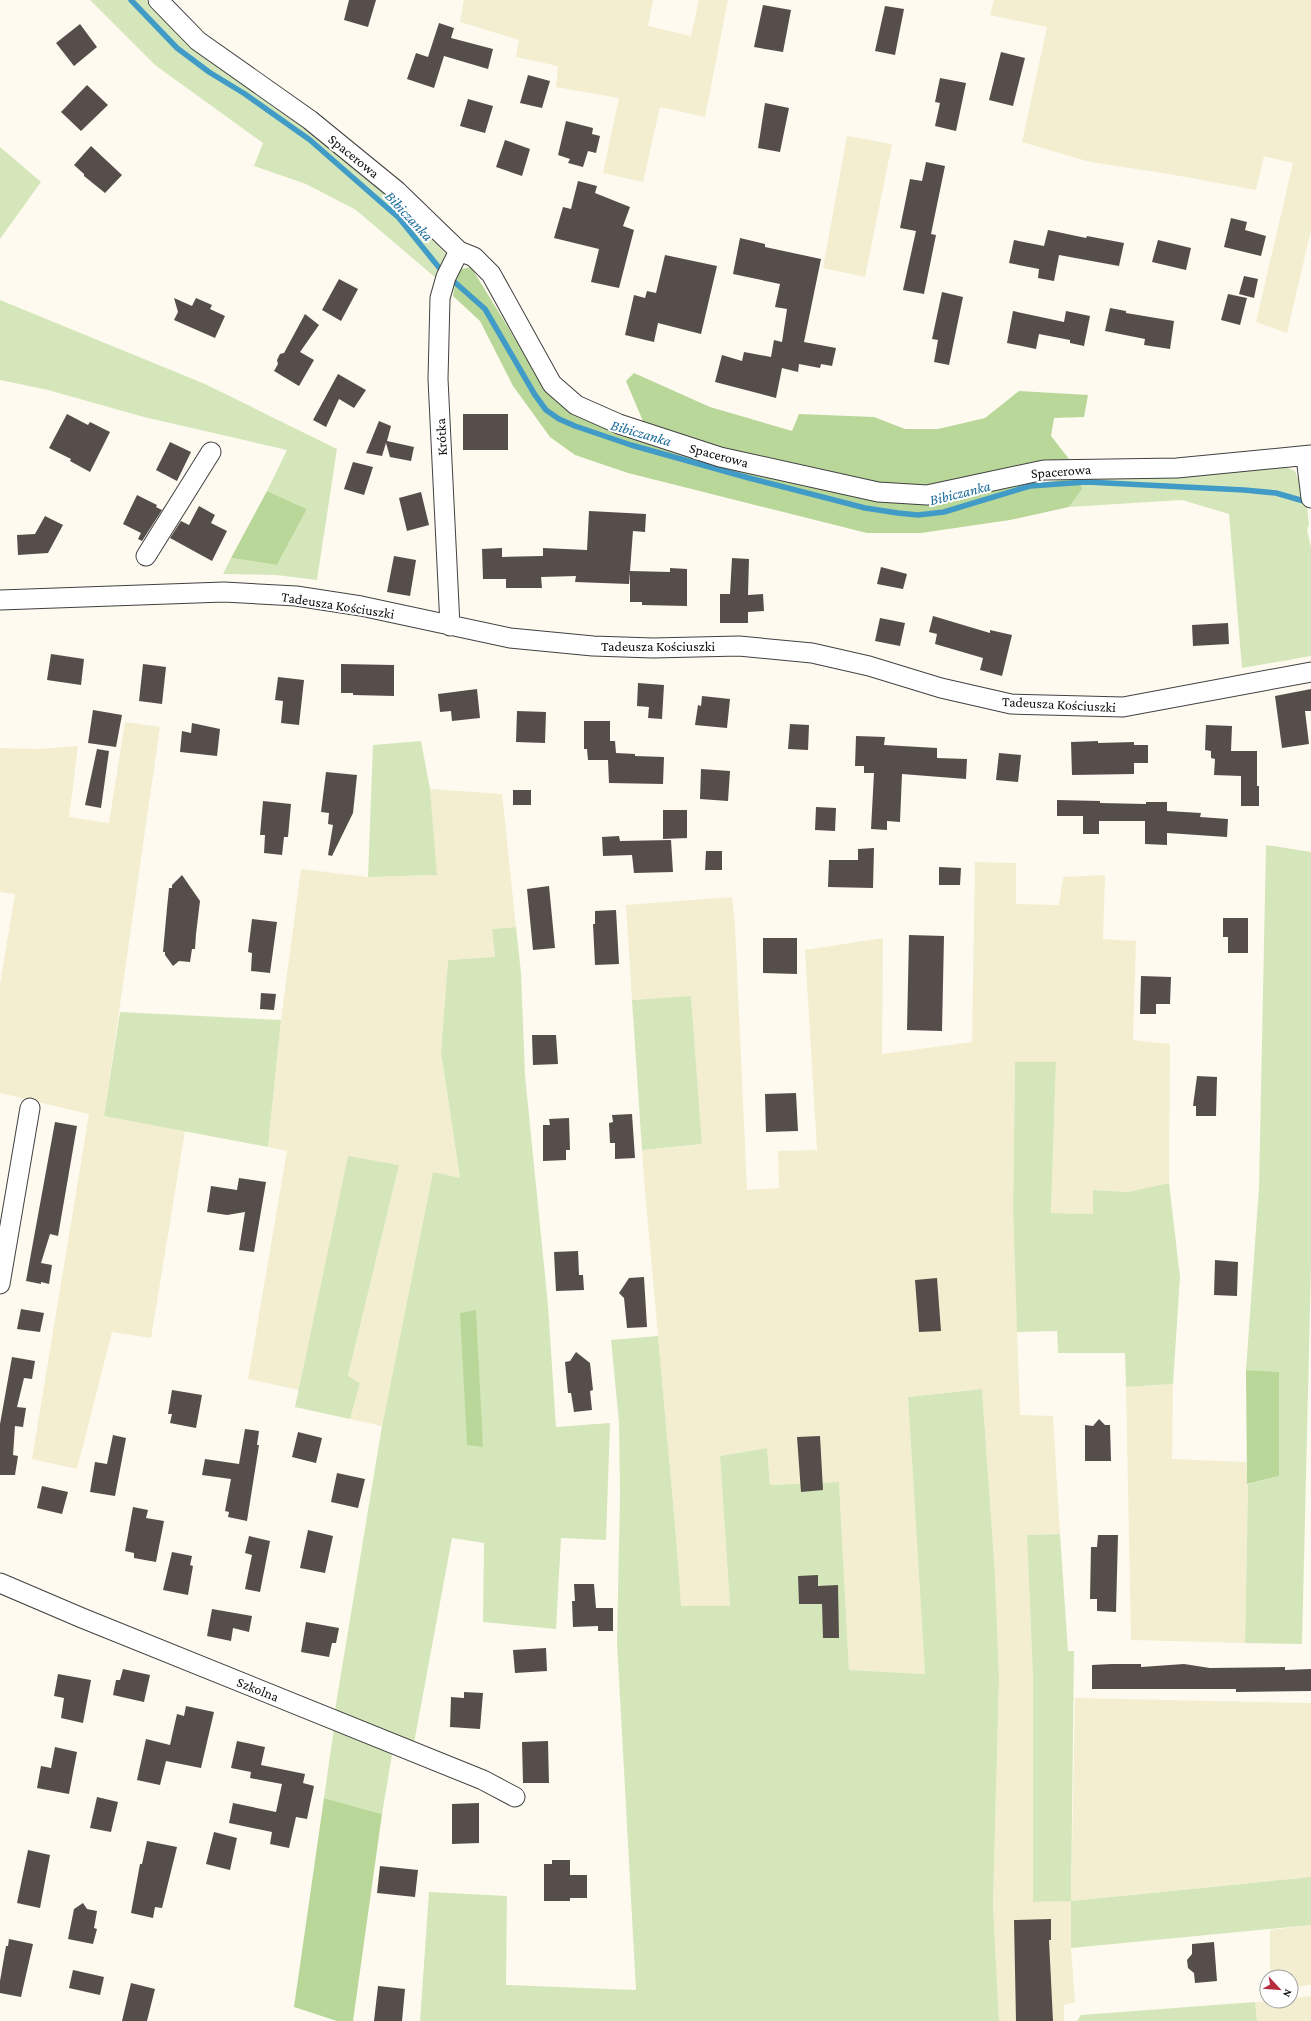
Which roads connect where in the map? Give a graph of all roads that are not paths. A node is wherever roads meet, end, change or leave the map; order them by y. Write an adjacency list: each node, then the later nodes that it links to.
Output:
1 (158, 0): 2 (street, Spacerowa)
2 (459, 251): 4 (street, Spacerowa); 9 (street, Krótka)
3 (211, 452): 7 (street)
4 (1308, 456): 5 (street)
5 (1311, 495): 6 (street)
6 (1311, 498)
7 (146, 556)
8 (0, 600): 9 (street, Tadeusza Kościuszki)
9 (450, 626): 10 (street, Tadeusza Kościuszki)
10 (1311, 672)
11 (30, 1108): 12 (street)
12 (0, 1284)
13 (0, 1582): 14 (street, Szkolna)
14 (515, 1797)

